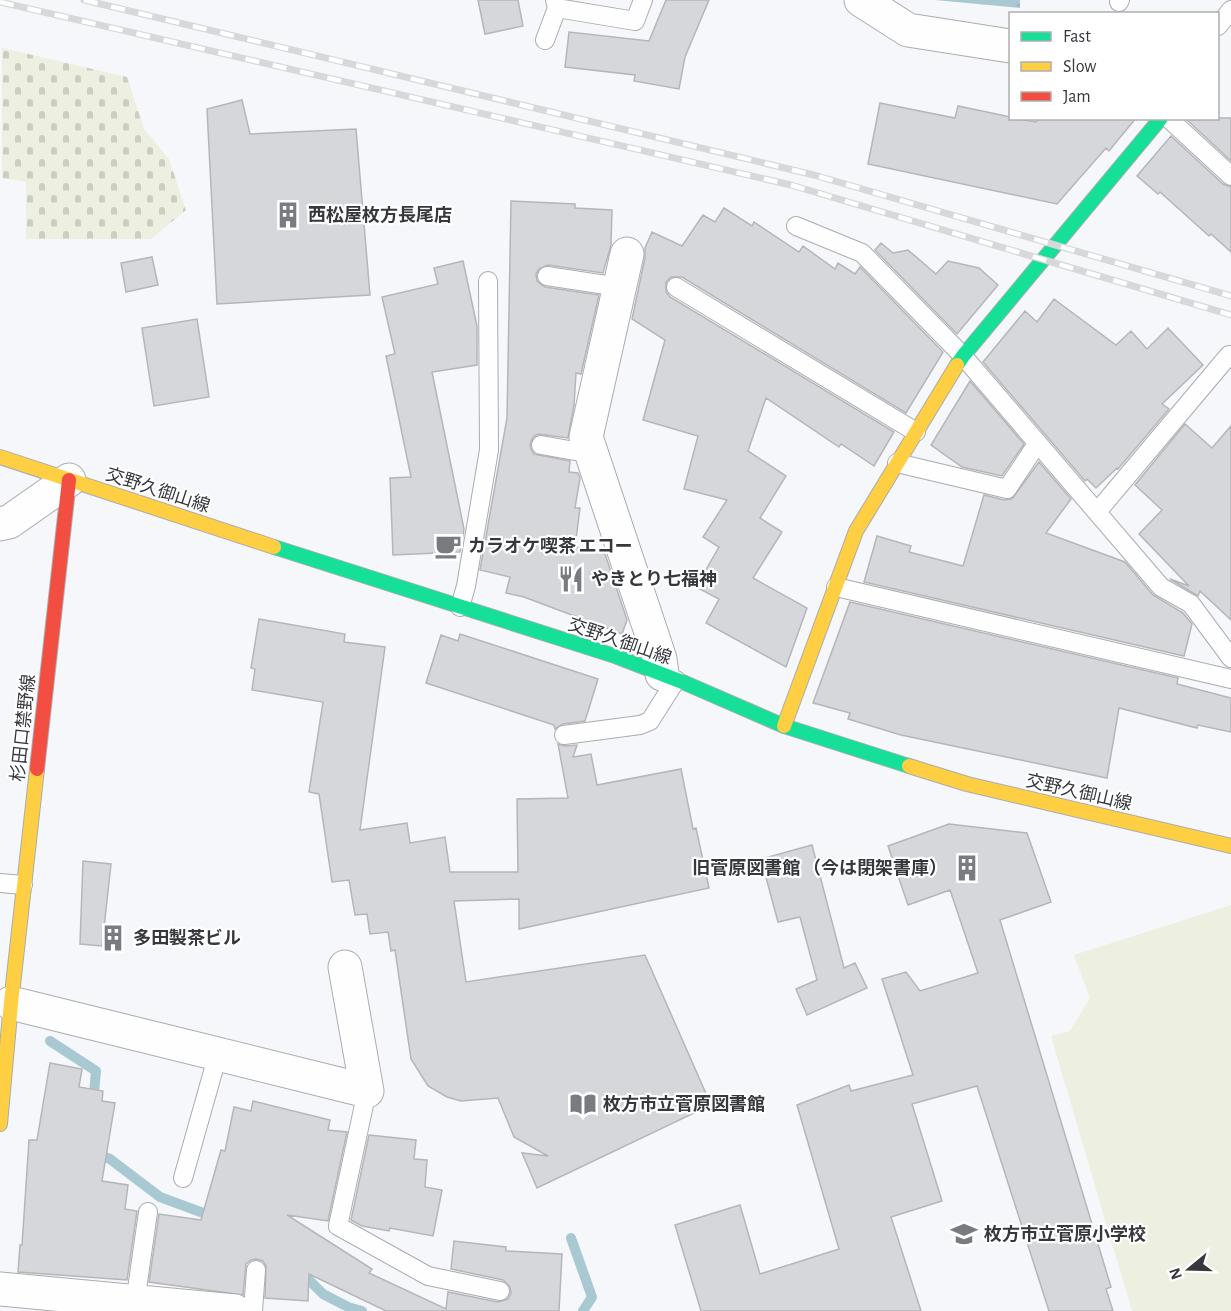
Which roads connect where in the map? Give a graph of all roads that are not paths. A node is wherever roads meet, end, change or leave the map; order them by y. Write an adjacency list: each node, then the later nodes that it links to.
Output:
1 (643, 0): 3 (lane)
2 (861, 0): 7 (street)
3 (556, 4): 6 (lane)
4 (1231, 10): 5 (lane)
5 (1219, 25)
6 (545, 39)
7 (1009, 46)
8 (1159, 120): 18 (main road)
9 (1170, 120): 10 (lane)
10 (1231, 176)
11 (796, 226): 18 (lane)
12 (627, 254): 15 (street)
13 (547, 276): 15 (lane)
14 (488, 281): 29 (lane)
15 (619, 287): 22 (street)
16 (676, 287): 19 (lane)
17 (1228, 355): 26 (lane)
18 (963, 356): 19 (main road); 20 (lane)
19 (916, 432): 24 (main road)
20 (1037, 444): 24 (lane); 26 (lane)
21 (541, 445): 22 (lane)
22 (592, 454): 31 (street)
23 (0, 457): 25 (main road, 交野久御山線)
24 (897, 463): 28 (main road)
25 (69, 480): 27 (street); 29 (main road, 交野久御山線); 37 (main road, 杉田口禁野線)
26 (1097, 512): 30 (lane)
27 (0, 524)
28 (836, 586): 32 (lane); 33 (main road)
29 (460, 607): 31 (main road, 交野久御山線)
30 (1231, 658)
31 (669, 677): 33 (main road, 交野久御山線); 34 (lane)
32 (1231, 680)
33 (784, 726): 35 (main road, 交野久御山線)
34 (564, 735)
35 (1231, 846)
36 (0, 883): 37 (lane)
37 (23, 885): 39 (main road, 杉田口禁野線)
38 (345, 967): 41 (street)
39 (11, 1003): 40 (street); 42 (main road, 杉田口禁野線)
40 (218, 1054): 41 (street); 43 (lane)
41 (367, 1091): 47 (lane)
42 (0, 1124)
43 (183, 1178)
44 (148, 1212): 48 (lane)
45 (256, 1270): 50 (lane)
46 (0, 1289): 48 (street)
47 (500, 1291)
48 (135, 1303): 49 (street)
49 (235, 1311)
50 (253, 1311)

